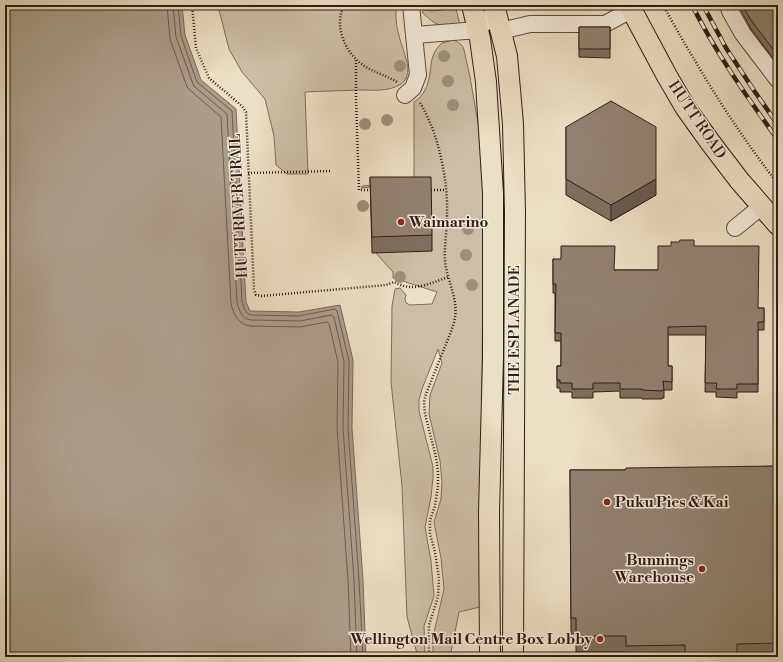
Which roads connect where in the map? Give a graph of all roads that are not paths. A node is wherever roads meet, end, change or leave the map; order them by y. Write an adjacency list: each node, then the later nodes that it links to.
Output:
1 (412, 5): 8 (lane)
2 (472, 5): 6 (main road, THE ESPLANADE)
3 (728, 5): 9 (lane)
4 (630, 7): 7 (lane); 11 (main road, HUTT ROAD)
5 (495, 8): 6 (lane); 7 (main road, THE ESPLANADE)
6 (478, 30): 8 (lane); 14 (main road, THE ESPLANADE)
7 (501, 31): 15 (main road, THE ESPLANADE)
8 (414, 35): 10 (lane)
9 (778, 80)
10 (408, 93)
11 (762, 206): 12 (main road, HUTT ROAD); 13 (lane)
12 (778, 225)
13 (735, 228)
14 (490, 657)
15 (513, 657)

